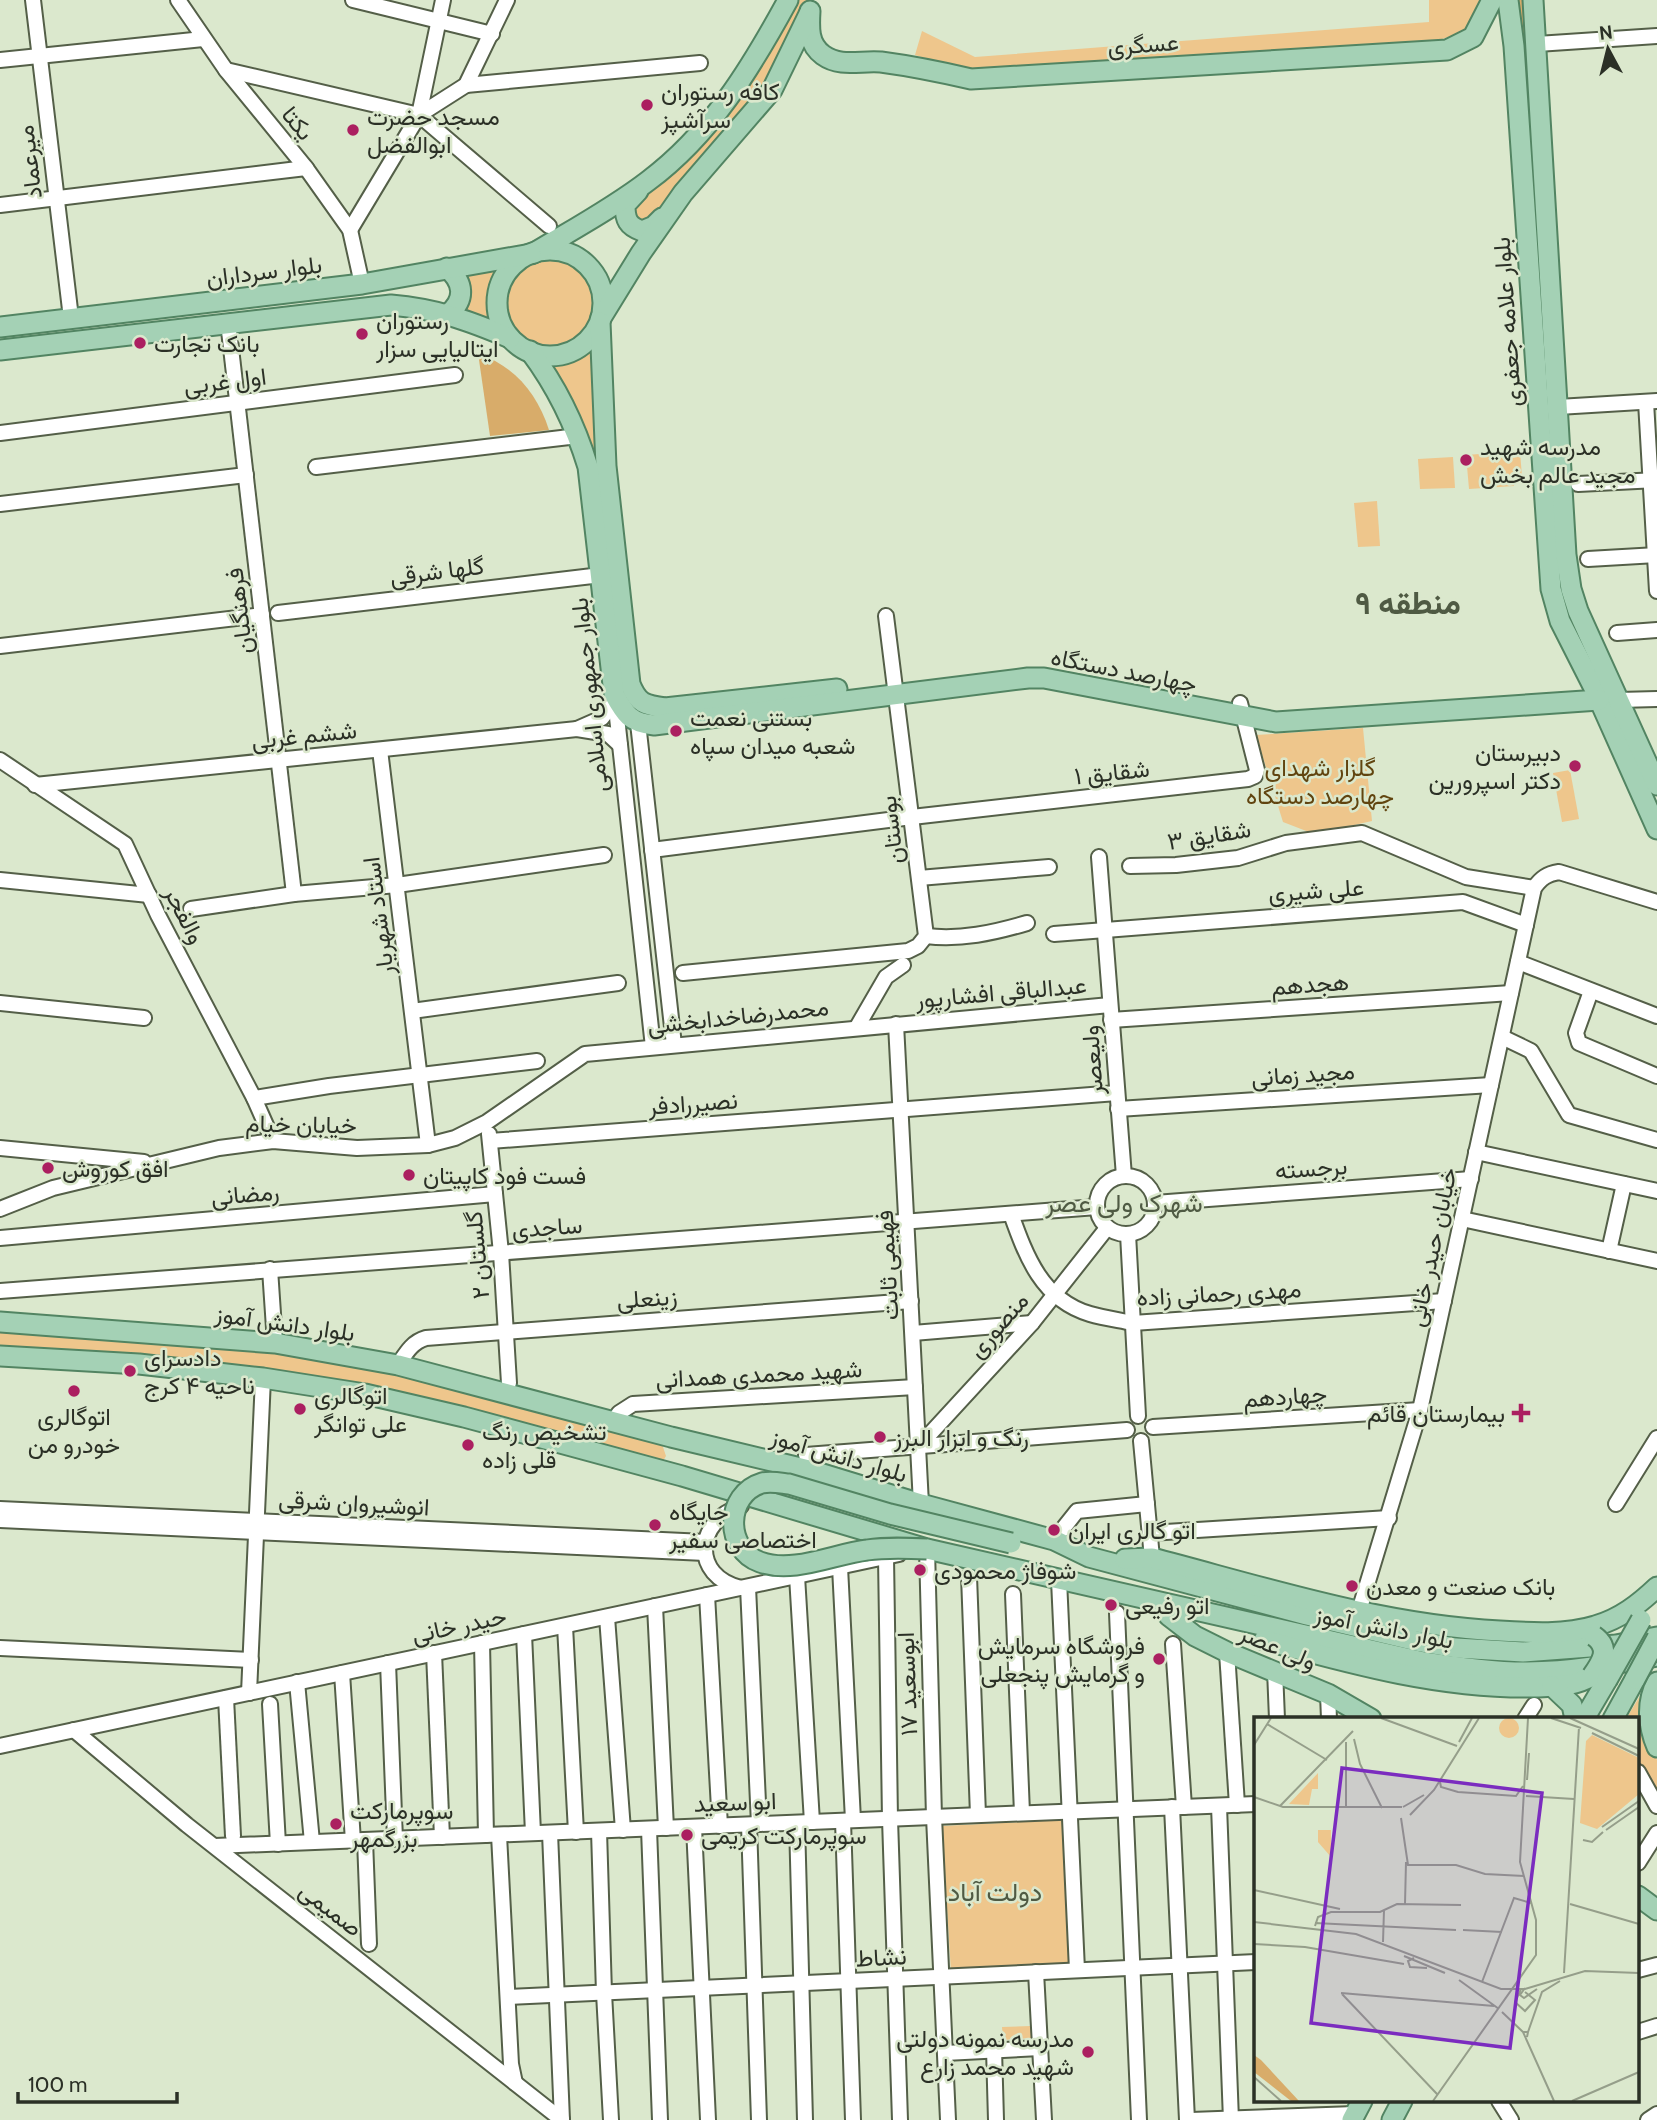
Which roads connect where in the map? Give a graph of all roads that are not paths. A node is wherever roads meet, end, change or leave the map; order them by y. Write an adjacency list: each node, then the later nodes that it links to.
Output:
1 (33, 0): 17 (street, میرعماد)
2 (177, 0): 15 (street, یکتا)
3 (353, 0): 10 (street)
4 (443, 0): 12 (street)
5 (507, 0): 13 (street)
6 (788, 0): 24 (main road)
7 (1493, 0): 11 (main road, عسگری)
8 (1508, 0): 63 (main road, بلوار علامه جعفری)
9 (1533, 0): 16 (main road, بلوار علامه جعفری)
10 (384, 4): 12 (street)
11 (813, 6): 27 (main road)
12 (438, 21): 13 (street); 22 (street)
13 (492, 34): 21 (street)
14 (1657, 36): 16 (street)
15 (203, 39): 17 (street); 20 (street, یکتا)
16 (1537, 44): 44 (main road, بلوار علامه جعفری)
17 (39, 57): 18 (street); 25 (street, میرعماد)
18 (0, 60)
19 (700, 62): 21 (street)
20 (226, 70): 22 (street); 23 (street, یکتا)
21 (466, 85): 22 (street)
22 (419, 115): 28 (street); 29 (street)
23 (306, 168): 25 (street); 29 (street, یکتا)
24 (646, 183): 27 (main road); 30 (main road)
25 (56, 199): 26 (street); 34 (street, میرعماد)
26 (0, 205)
27 (671, 209): 35 (main road)
28 (549, 226)
29 (350, 230): 32 (street, یکتا)
30 (533, 253): 31 (main road, بلوار سرداران); 35 (main road); 38 (main road)
31 (447, 268): 32 (main road, بلوار سرداران); 33 (main road)
32 (362, 284): 34 (main road, بلوار سرداران)
33 (448, 314): 36 (main road, بلوار سرداران); 38 (main road, بلوار سرداران)
34 (71, 318): 37 (main road, بلوار سرداران)
35 (600, 320): 40 (main road); 65 (main road, بلوار جمهوری اسلامی)
36 (228, 322): 39 (main road, بلوار سرداران); 42 (street, فرهنگیان)
37 (0, 327)
38 (510, 338): 40 (main road)
39 (0, 350)
40 (530, 351): 46 (main road, بلوار جمهوری اسلامی)
41 (455, 374): 42 (street, اول غربی)
42 (238, 402): 45 (street, اول غربی); 48 (street, فرهنگیان)
43 (1651, 402): 44 (street); 49 (street)
44 (1558, 407): 63 (main road, بلوار علامه جعفری)
45 (0, 433)
46 (578, 436): 47 (street); 54 (main road, بلوار جمهوری اسلامی)
47 (316, 467)
48 (246, 475): 51 (street); 57 (street, فرهنگیان)
49 (1654, 480): 50 (street); 52 (street)
50 (1578, 484)
51 (0, 504)
52 (1656, 555): 53 (street); 55 (street)
53 (1588, 559)
54 (601, 575): 56 (street, گلها شرقی); 64 (main road, بلوار جمهوری اسلامی)
55 (1657, 591)
56 (278, 613)
57 (262, 615): 61 (street); 73 (street, فرهنگیان)
58 (886, 616): 62 (street, بوستان)
59 (1657, 630): 60 (street)
60 (1617, 632)
61 (0, 646)
62 (896, 688): 65 (main road, چهارصد دستگاه); 67 (main road, چهارصد دستگاه); 68 (main road, چهارصد دستگاه); 76 (street, بوستان)
63 (1604, 696): 66 (street); 67 (main road, چهارصد دستگاه); 75 (main road, بلوار علامه جعفری); 77 (main road, بلوار علامه جعفری)
64 (614, 697): 68 (main road); 69 (street); 70 (street, بلوار جمهوری اسلامی)
65 (636, 698)
66 (1657, 699)
67 (1242, 710): 76 (street, شقایق ۱)
68 (638, 723): 78 (street, بلوار جمهوری اسلامی)
69 (577, 729): 70 (street); 71 (street, ششم غربی)
70 (620, 745): 112 (street, بلوار جمهوری اسلامی)
71 (380, 750): 73 (street, ششم غربی); 85 (street, استاد شهریار)
72 (1, 761): 74 (street, والفجر)
73 (279, 761): 74 (street, ششم غربی); 87 (street, فرهنگیان)
74 (35, 785): 88 (street, والفجر)
75 (1657, 785)
76 (912, 817): 78 (street); 83 (street, بوستان)
77 (1657, 829)
78 (652, 850): 111 (street, بلوار جمهوری اسلامی)
79 (604, 855): 85 (street)
80 (1099, 857): 93 (street, ولیعصر)
81 (1130, 866): 86 (street, شقایق ۳)
82 (1049, 867): 83 (street)
83 (919, 878): 95 (street, بوستان)
84 (0, 880): 88 (street)
85 (397, 884): 87 (street); 104 (street, استاد شهریار)
86 (1534, 888): 89 (street); 92 (street, خیابان حیدر خانی)
87 (294, 894): 90 (street)
88 (149, 895): 119 (street, والفجر)
89 (1657, 902)
90 (191, 909)
91 (1027, 923): 95 (street)
92 (1526, 925): 93 (street, علی شیری); 97 (street, خیابان حیدر خانی)
93 (1104, 929): 94 (street, علی شیری); 103 (street, ولیعصر)
94 (1054, 934)
95 (926, 936): 96 (street)
96 (905, 958): 98 (street); 109 (street)
97 (1518, 962): 100 (street); 101 (street, خیابان حیدر خانی)
98 (682, 973)
99 (618, 983): 104 (street)
100 (1591, 990): 105 (street); 115 (street)
101 (1511, 993): 107 (street, هجدهم); 110 (street, خیابان حیدر خانی)
102 (0, 1003): 106 (street)
103 (1110, 1005): 107 (street, ولیعصر); 108 (street, عبدالباقی افشارپور)
104 (412, 1011): 116 (street, استاد شهریار)
105 (1657, 1016)
106 (144, 1017)
107 (1111, 1020): 118 (street, ولیعصر)
108 (896, 1024): 109 (street, محمدرضاخدابخشی); 120 (street, فهیمی ثابت)
109 (857, 1027): 111 (street, محمدرضاخدابخشی)
110 (1502, 1037): 117 (street, خیابان حیدر خانی); 123 (street)
111 (674, 1045): 112 (street, محمدرضاخدابخشی)
112 (653, 1047): 113 (street, محمدرضاخدابخشی)
113 (585, 1054): 122 (street, خیابان خیام)
114 (537, 1061): 116 (street)
115 (1657, 1076)
116 (420, 1077): 119 (street); 126 (street, استاد شهریار)
117 (1491, 1084): 121 (street, مجید زمانی); 128 (street, خیابان حیدر خانی)
118 (1117, 1093): 120 (street, نصیررادفر); 121 (street, ولیعصر)
119 (254, 1098): 124 (street, والفجر)
120 (901, 1109): 125 (street, نصیررادفر); 140 (street, فهیمی ثابت)
121 (1118, 1109): 130 (street, ولیعصر)
122 (487, 1122): 125 (street, گلستان ۲); 126 (street, خیابان خیام)
123 (1657, 1140)
124 (273, 1141): 126 (street, خیابان خیام); 129 (street, خیابان خیام)
125 (490, 1141): 134 (street, گلستان ۲)
126 (428, 1144)
127 (0, 1147): 129 (street)
128 (1476, 1152): 131 (street, خیابان حیدر خانی); 132 (street)
129 (156, 1163): 137 (street, خیابان خیام)
130 (1124, 1176): 135 (street); 136 (street)
131 (1471, 1180): 135 (street, برجسته); 139 (street, خیابان حیدر خانی)
132 (1624, 1184): 133 (street); 144 (street)
133 (1657, 1191)
134 (495, 1194): 143 (street, رمضانی); 145 (street, گلستان ۲)
135 (1155, 1203): 142 (street)
136 (1097, 1207): 138 (street, ساجدی); 141 (street)
137 (0, 1209)
138 (1010, 1214): 140 (street, ساجدی); 149 (street, مهدی رحمانی زاده)
139 (1462, 1219): 144 (street); 151 (street, خیابان حیدر خانی)
140 (907, 1221): 145 (street, ساجدی); 150 (street, فهیمی ثابت)
141 (1107, 1228): 142 (street); 149 (street, منصوری)
142 (1128, 1234): 154 (street)
143 (0, 1238)
144 (1609, 1251): 146 (street)
145 (501, 1253): 147 (street, ساجدی); 155 (street, گلستان ۲)
146 (1657, 1261)
147 (270, 1269): 148 (street, ساجدی); 157 (street)
148 (0, 1291)
149 (1053, 1294): 153 (street, منصوری); 154 (street, مهدی رحمانی زاده)
150 (911, 1301): 155 (street, زینعلی); 156 (street, فهیمی ثابت)
151 (1444, 1301): 154 (street, مهدی رحمانی زاده); 163 (street, خیابان حیدر خانی)
152 (0, 1322): 157 (main road, بلوار دانش آموز)
153 (1032, 1323): 156 (street); 171 (street, منصوری)
154 (1133, 1323): 164 (street)
155 (506, 1331): 159 (street, زینعلی); 161 (street, گلستان ۲)
156 (913, 1333): 162 (street, فهیمی ثابت)
157 (275, 1343): 159 (main road, بلوار دانش آموز)
158 (0, 1356): 160 (main road, بلوار دانش آموز)
159 (398, 1365): 165 (main road, بلوار دانش آموز)
160 (263, 1378): 173 (main road, بلوار دانش آموز); 181 (street)
161 (509, 1383)
162 (915, 1387): 165 (street, شهید محمدی همدانی); 171 (street, فهیمی ثابت)
163 (1420, 1410): 166 (street, چهاردهم); 179 (street, خیابان حیدر خانی)
164 (1139, 1416): 166 (street); 167 (street)
165 (613, 1422): 168 (main road, بلوار دانش آموز)
166 (1153, 1427): 170 (street)
167 (1127, 1430): 170 (street); 171 (street)
168 (671, 1437): 173 (main road); 175 (main road, بلوار دانش آموز)
169 (1657, 1438): 177 (street)
170 (1141, 1441): 176 (street)
171 (918, 1447): 172 (street); 175 (street, فهیمی ثابت)
172 (806, 1455)
173 (665, 1471): 174 (main road, بلوار دانش آموز)
174 (771, 1504): 184 (street); 185 (main road, بلوار دانش آموز)
175 (921, 1504): 183 (main road, بلوار دانش آموز)
176 (1147, 1504): 182 (street); 183 (street)
177 (1616, 1504)
178 (0, 1509): 181 (street, انوشیروان شرقی)
179 (1389, 1518): 182 (street); 199 (street, خیابان حیدر خانی)
180 (0, 1520): 181 (street, انوشیروان شرقی)
181 (257, 1527): 184 (street, انوشیروان شرقی); 213 (street)
182 (1150, 1533): 188 (street)
183 (1054, 1539): 187 (main road, بلوار دانش آموز)
184 (705, 1548): 193 (street)
185 (927, 1549): 186 (street, حیدر خانی); 187 (main road, bridge); 192 (main road, بلوار دانش آموز); 246 (street, ابوسعید ۱۷)
186 (886, 1557): 189 (street, حیدر خانی); 247 (street)
187 (1096, 1558): 188 (main road); 206 (main road, بلوار دانش آموز)
188 (1152, 1558): 199 (main road)
189 (840, 1567): 190 (street, حیدر خانی); 248 (street)
190 (797, 1576): 193 (street, حیدر خانی); 249 (street)
191 (969, 1576): 245 (street)
192 (1059, 1580): 194 (main road, بلوار دانش آموز); 243 (street)
193 (745, 1587): 197 (street, حیدر خانی); 250 (street)
194 (1100, 1588): 201 (main road); 212 (main road, بلوار دانش آموز)
195 (1657, 1588): 204 (main road); 217 (main road, bridge)
196 (1013, 1594): 244 (street)
197 (707, 1595): 198 (street, حیدر خانی); 251 (street)
198 (654, 1606): 202 (street, حیدر خانی); 253 (street)
199 (1359, 1611): 204 (main road)
200 (1117, 1613): 242 (street)
201 (1170, 1616): 210 (main road, ولی عصر); 220 (main road)
202 (607, 1617): 203 (street, حیدر خانی); 255 (street)
203 (565, 1626): 205 (street, حیدر خانی); 257 (street)
204 (1585, 1633): 217 (main road, bridge)
205 (524, 1634): 207 (street, حیدر خانی); 258 (street)
206 (1657, 1638): 232 (main road, bridge)
207 (482, 1643): 211 (street, حیدر خانی); 261 (street)
208 (1173, 1644): 241 (street)
209 (0, 1648): 213 (street)
210 (1227, 1652): 215 (main road, ولی عصر); 238 (street)
211 (434, 1653): 214 (street, حیدر خانی); 263 (street)
212 (1657, 1656)
213 (251, 1660): 221 (street)
214 (388, 1663): 216 (street, حیدر خانی); 264 (street)
215 (1275, 1670): 222 (main road, ولی عصر); 226 (street)
216 (342, 1673): 218 (street, حیدر خانی); 265 (street)
217 (1600, 1678): 220 (main road); 231 (main road)
218 (297, 1682): 221 (street, حیدر خانی); 266 (street)
219 (1655, 1685): 235 (main road)
220 (1552, 1686): 230 (main road)
221 (249, 1693): 223 (street, حیدر خانی)
222 (1328, 1694): 227 (street); 228 (main road, ولی عصر)
223 (226, 1698): 233 (street, حیدر خانی); 262 (street)
224 (270, 1704): 267 (street)
225 (1534, 1705): 229 (street)
226 (1277, 1717)
227 (1329, 1717)
228 (1368, 1717)
229 (1526, 1717)
230 (1575, 1717)
231 (1585, 1717)
232 (1614, 1717)
233 (75, 1730): 234 (street, حیدر خانی); 268 (street, صمیمی)
234 (0, 1746)
235 (1657, 1747)
236 (1640, 1776): 240 (street)
237 (1254, 1804): 238 (street, ابو سعید)
238 (1237, 1805): 239 (street, ابو سعید)
239 (1219, 1806): 241 (street, ابو سعید); 272 (street)
240 (1657, 1806)
241 (1178, 1807): 242 (street, ابو سعید); 273 (street)
242 (1127, 1809): 243 (street, ابو سعید); 275 (street)
243 (1069, 1812): 244 (street, ابو سعید); 277 (street)
244 (1022, 1814): 245 (street, ابو سعید)
245 (978, 1815): 246 (street, ابو سعید)
246 (934, 1817): 247 (street, ابو سعید); 279 (street, ابوسعید ۱۷)
247 (890, 1819): 248 (street, ابو سعید); 280 (street)
248 (848, 1821): 249 (street, ابو سعید); 281 (street)
249 (804, 1822): 250 (street, ابو سعید); 282 (street)
250 (754, 1824): 251 (street, ابو سعید); 283 (street)
251 (720, 1826): 252 (street, ابو سعید)
252 (694, 1827): 253 (street, ابو سعید); 284 (street)
253 (666, 1828): 254 (street, ابو سعید)
254 (649, 1829): 255 (street, ابو سعید); 285 (street)
255 (623, 1830): 256 (street, ابو سعید)
256 (599, 1831): 257 (street, ابو سعید); 286 (street)
257 (576, 1832): 259 (street, ابو سعید)
258 (533, 1833): 259 (street, ابو سعید); 261 (street, ابو سعید)
259 (550, 1833): 287 (street)
260 (1657, 1833): 269 (street)
261 (493, 1835): 263 (street, ابو سعید); 288 (street)
262 (233, 1836)
263 (442, 1837): 264 (street, ابو سعید)
264 (395, 1839): 265 (street, ابو سعید)
265 (359, 1841): 266 (street, ابو سعید); 270 (street)
266 (312, 1842): 267 (street, ابو سعید)
267 (278, 1844): 268 (street, ابو سعید)
268 (215, 1846): 294 (street, صمیمی)
269 (1640, 1860)
270 (369, 1944)
271 (1254, 1962): 272 (street, نشاط)
272 (1224, 1963): 273 (street, نشاط); 300 (street)
273 (1180, 1965): 275 (street, نشاط); 313 (street)
274 (1657, 1965): 276 (street)
275 (1133, 1968): 277 (street, نشاط); 312 (street)
276 (1640, 1969)
277 (1077, 1970): 278 (street, نشاط)
278 (1036, 1972): 279 (street, نشاط); 291 (street)
279 (942, 1977): 280 (street, نشاط); 293 (street, ابوسعید ۱۷)
280 (894, 1979): 281 (street, نشاط); 308 (street)
281 (848, 1981): 282 (street, نشاط); 307 (street)
282 (801, 1983): 283 (street, نشاط); 306 (street)
283 (754, 1986): 284 (street, نشاط); 305 (street)
284 (702, 1988): 285 (street, نشاط); 304 (street)
285 (654, 1990): 286 (street, نشاط); 303 (street)
286 (604, 1993): 287 (street, نشاط); 302 (street)
287 (557, 1995): 288 (street, نشاط); 301 (street)
288 (508, 1997): 294 (street)
289 (1657, 2026): 290 (street)
290 (1640, 2031)
291 (1040, 2048): 292 (street); 311 (street)
292 (994, 2049): 293 (street); 310 (street)
293 (945, 2053): 309 (street, ابوسعید ۱۷)
294 (515, 2083): 301 (street, صمیمی)
295 (1500, 2102): 314 (street)
296 (1327, 2108): 297 (street); 299 (street)
297 (1356, 2111)
298 (1657, 2114): 315 (street)
299 (1275, 2118): 300 (street)
300 (1231, 2119): 313 (street)
301 (562, 2120)
302 (611, 2120)
303 (660, 2120)
304 (708, 2120)
305 (759, 2120)
306 (805, 2120)
307 (853, 2120)
308 (900, 2120)
309 (948, 2120)
310 (996, 2120)
311 (1044, 2120)
312 (1139, 2120)
313 (1189, 2120)
314 (1511, 2120)
315 (1648, 2120)

